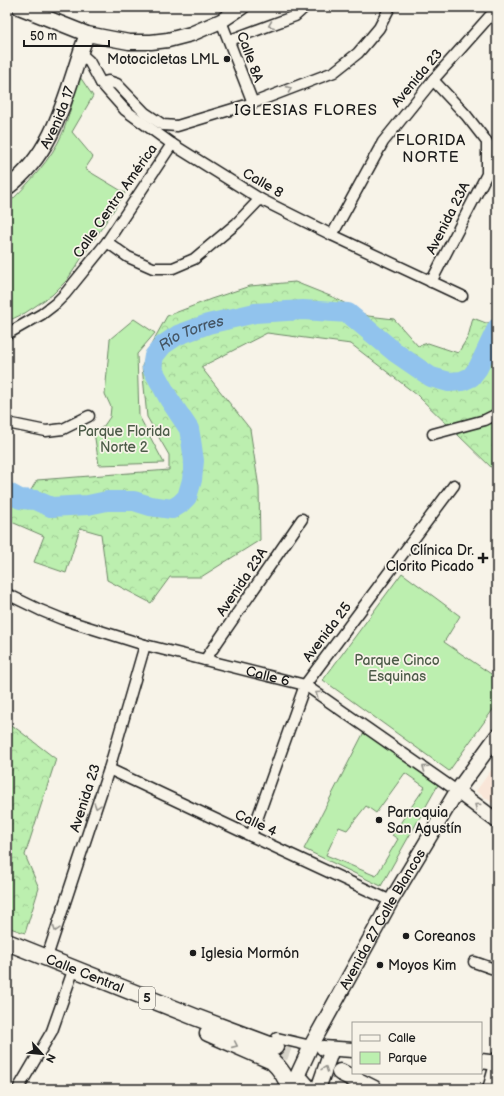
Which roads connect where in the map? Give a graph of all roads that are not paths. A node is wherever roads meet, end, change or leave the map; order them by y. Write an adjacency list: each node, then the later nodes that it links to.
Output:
1 (19, 7): 7 (main road)
2 (242, 7): 6 (main road)
3 (305, 7): 8 (street, one-way to 8)
4 (390, 7): 12 (street, one-way to 4)
5 (497, 8): 10 (street, Avenida 23)
6 (222, 21): 7 (main road); 8 (street, Calle 8A)
7 (87, 34): 9 (main road, Avenida 17)
8 (230, 40): 12 (street, Calle 8A)
9 (80, 53): 11 (street, Calle 8); 14 (main road, Avenida 17)
10 (433, 80): 16 (street, Avenida 23); 18 (street, Avenida 23A)
11 (101, 83): 12 (street); 13 (street, Calle 8)
12 (252, 103)
13 (172, 144): 15 (street, Calle 8); 17 (street, Calle Centro América)
14 (7, 188)
15 (260, 199): 16 (street, Calle 8); 17 (street)
16 (332, 235): 18 (street, Calle 8)
17 (107, 242): 20 (street, Calle Centro América)
18 (431, 282): 19 (street, Calle 8)
19 (462, 296)
20 (7, 334)
21 (497, 414): 24 (street)
22 (89, 416): 23 (street)
23 (7, 423)
24 (433, 434)
25 (454, 485): 30 (street, Avenida 25)
26 (302, 519): 29 (street, Avenida 23A)
27 (7, 594): 28 (street, Calle 6)
28 (145, 645): 29 (street, Calle 6); 32 (street, Avenida 23)
29 (205, 660): 30 (street, Calle 6)
30 (305, 685): 33 (street, Calle 6, one-way to 30); 35 (street, Avenida 25)
31 (497, 736): 33 (main road, Avenida 27 Calle Blancos)
32 (109, 769): 35 (street, Calle 4); 38 (street, Avenida 23, one-way to 38)
33 (457, 791): 34 (main road, Calle 6, one-way to 33); 36 (main road, Avenida 27 Calle Blancos)
34 (497, 821)
35 (251, 836): 36 (street, Calle 4)
36 (391, 901): 44 (main road, Avenida 27 Calle Blancos)
37 (7, 942): 38 (main road, Calle Central / 5)
38 (47, 957): 40 (main road, Calle Central / 5)
39 (474, 962): 41 (street)
40 (74, 968): 42 (main road, Calle Central / 5); 51 (street)
41 (497, 970)
42 (99, 979): 43 (main road, Calle Central / 5); 52 (main road, one-way to 52)
43 (276, 1042): 44 (street)
44 (311, 1046): 45 (main road); 49 (main road, Avenida 27 Calle Blancos)
45 (332, 1049): 46 (main road); 54 (main road, one-way to 45)
46 (352, 1050)
47 (482, 1061): 48 (main road)
48 (496, 1061): 56 (street)
49 (298, 1072): 52 (main road, Avenida 27 Calle Blancos); 53 (street)
50 (340, 1072): 55 (main road)
51 (18, 1089)
52 (290, 1089)
53 (313, 1089)
54 (318, 1089)
55 (374, 1089)
56 (488, 1089)

